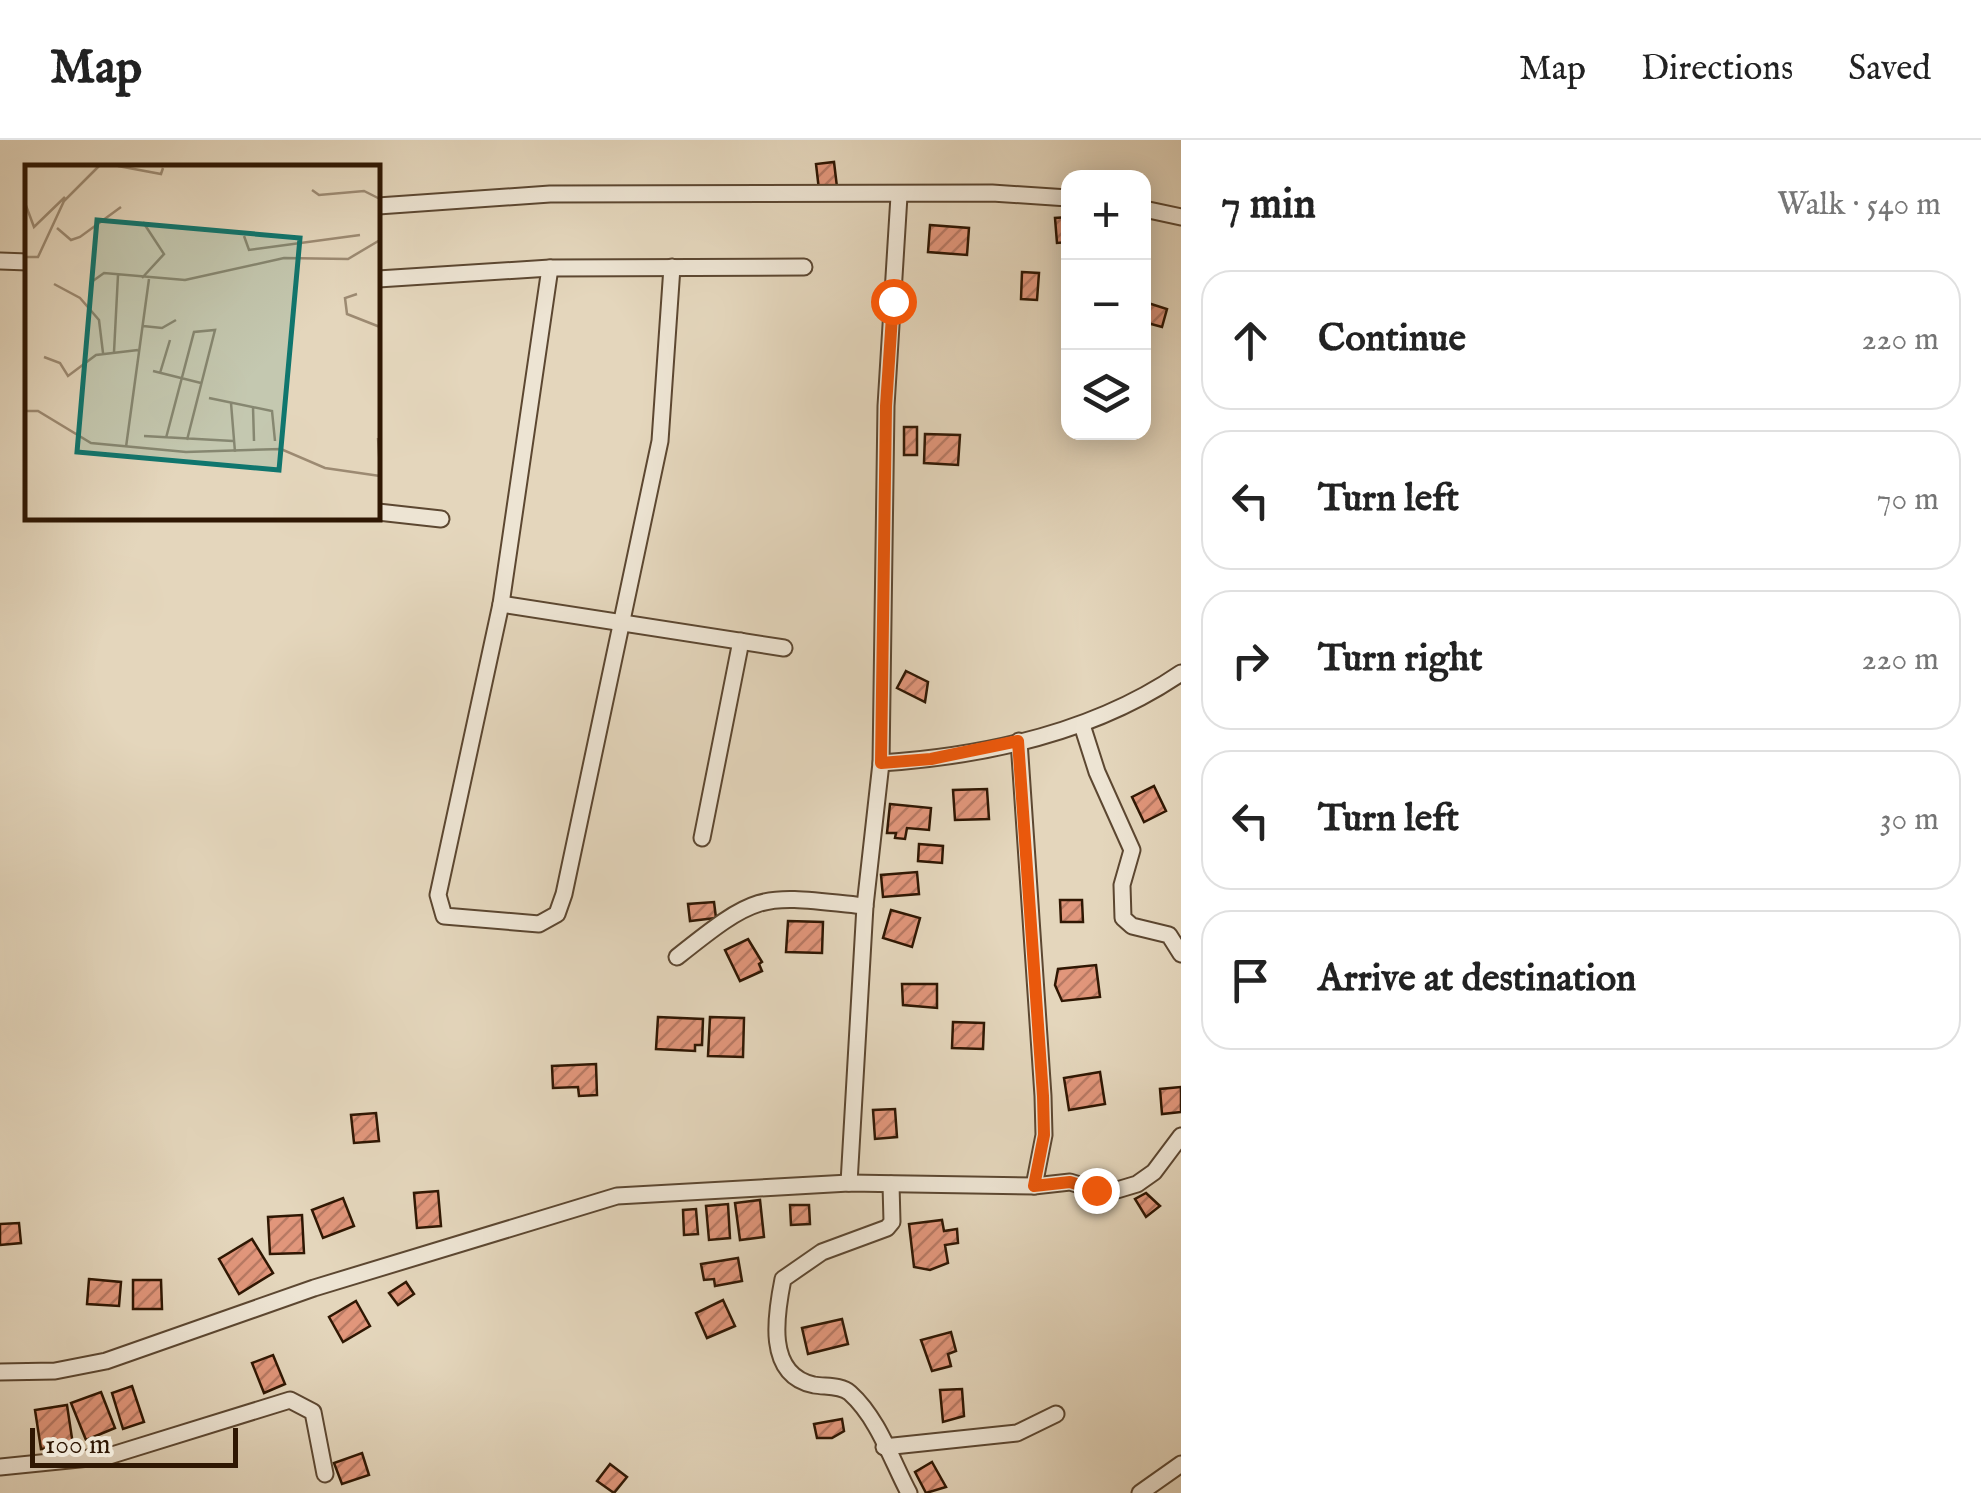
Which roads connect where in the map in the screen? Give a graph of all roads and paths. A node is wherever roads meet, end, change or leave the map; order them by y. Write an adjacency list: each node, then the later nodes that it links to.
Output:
1 (900, 196): 2 (street); 3 (street); 21 (street)
2 (1061, 198)
3 (380, 206)
4 (1151, 211): 5 (street)
5 (1181, 217)
6 (0, 261): 7 (street)
7 (25, 262)
8 (672, 267): 9 (street); 10 (street); 15 (street)
9 (804, 267)
10 (550, 268): 11 (street); 14 (street)
11 (380, 279)
12 (380, 512): 13 (street)
13 (441, 519)
14 (501, 604): 15 (street); 15 (street)
15 (623, 621): 16 (street)
16 (741, 641): 17 (street); 22 (street)
17 (784, 648)
18 (1181, 673): 19 (street)
19 (1082, 725): 20 (street); 24 (street)
20 (1018, 741): 21 (street); 29 (street)
21 (881, 763): 23 (street)
22 (702, 838)
23 (865, 906): 25 (street); 27 (street)
24 (1181, 954)
25 (676, 957)
26 (1181, 1136): 29 (street)
27 (849, 1182): 28 (street); 30 (street)
28 (891, 1184): 29 (street); 32 (street)
29 (1034, 1186)
30 (0, 1372)
31 (1056, 1414): 32 (street)
32 (884, 1447): 36 (street)
33 (1181, 1464): 37 (street)
34 (0, 1466): 35 (street)
35 (324, 1474)
36 (910, 1493)
37 (1140, 1493)

